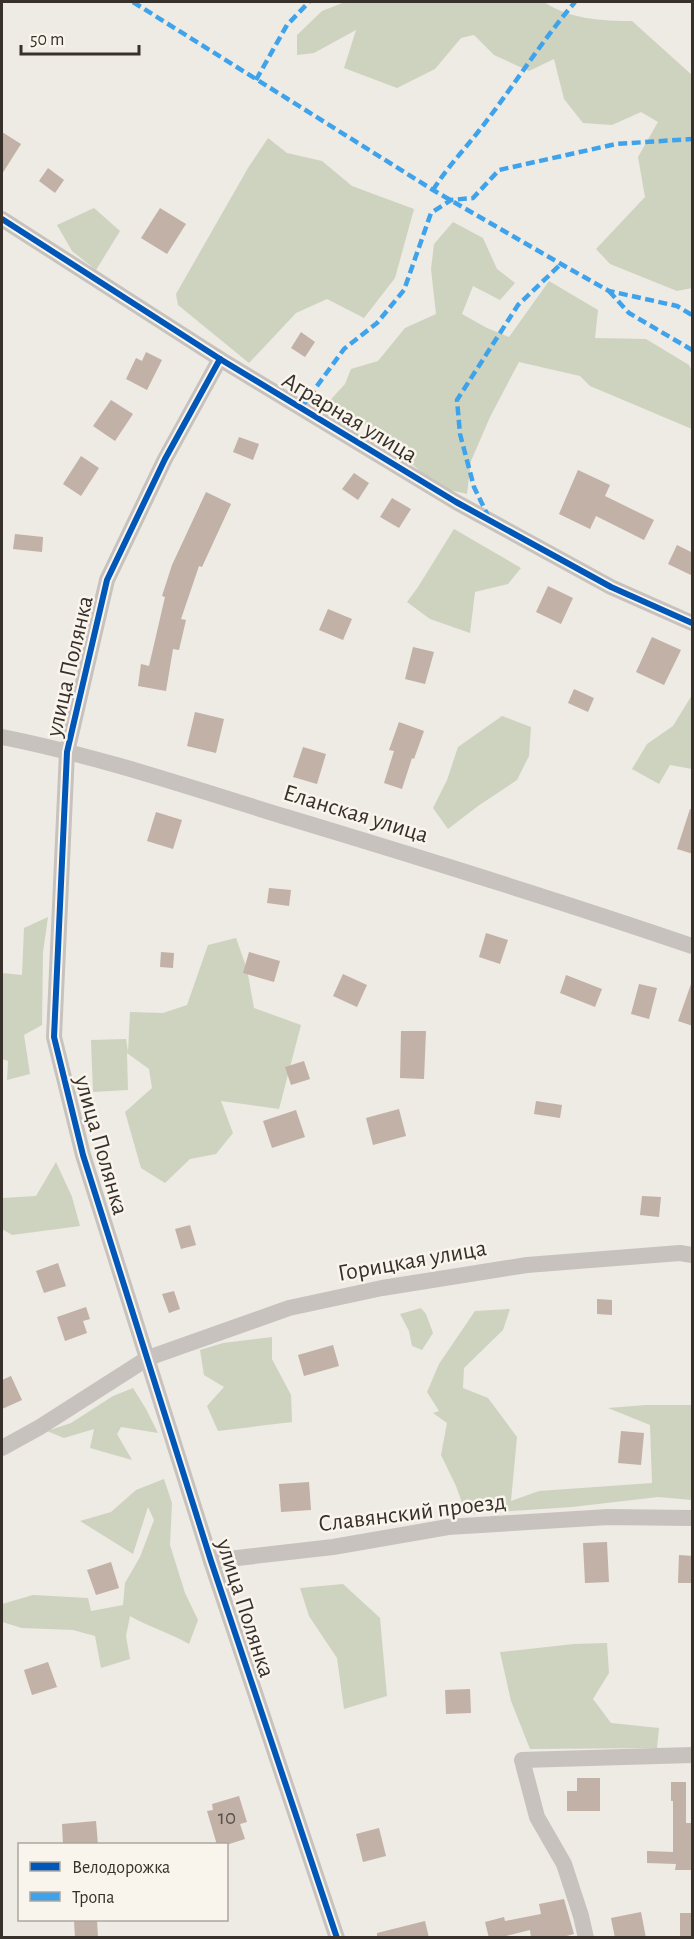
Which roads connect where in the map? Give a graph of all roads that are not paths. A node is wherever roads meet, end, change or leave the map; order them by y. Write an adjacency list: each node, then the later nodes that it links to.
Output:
1 (2, 219): 2 (street, Аграрная улица)
2 (220, 359): 3 (street, Аграрная улица); 5 (street, улица Полянка)
3 (693, 623)
4 (2, 737): 5 (street, Еланская улица)
5 (68, 752): 6 (street, Еланская улица); 8 (street, улица Полянка)
6 (693, 946)
7 (693, 1254): 8 (street, Горицкая улица)
8 (148, 1358): 9 (street); 11 (street, улица Полянка)
9 (2, 1448)
10 (693, 1518): 11 (street, Славянский проезд)
11 (211, 1561): 13 (street, улица Полянка)
12 (693, 1755): 14 (street)
13 (337, 1938)
14 (586, 1938)

